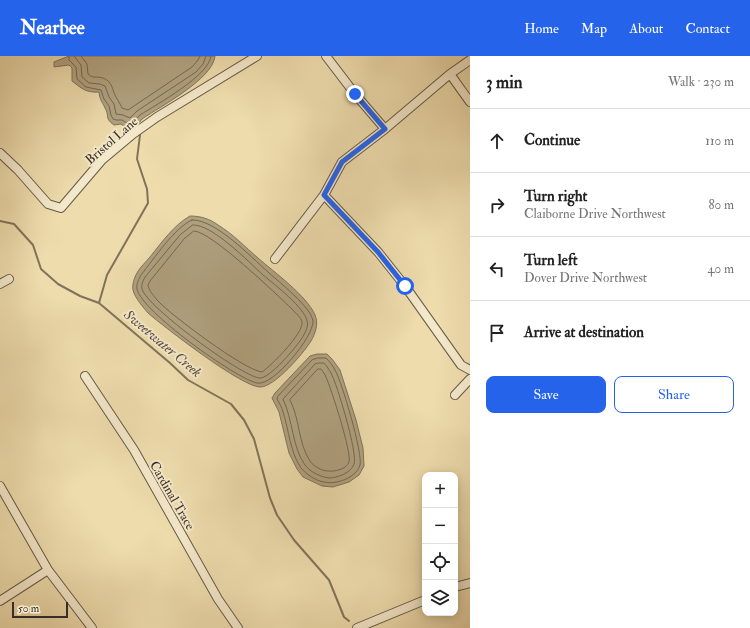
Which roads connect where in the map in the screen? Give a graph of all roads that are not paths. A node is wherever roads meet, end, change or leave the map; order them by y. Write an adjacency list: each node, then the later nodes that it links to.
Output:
1 (257, 56): 7 (street, Bristol Lane)
2 (326, 56): 6 (street)
3 (470, 60): 4 (street)
4 (450, 74): 5 (street); 6 (street)
5 (470, 102)
6 (385, 129): 8 (street)
7 (0, 153)
8 (324, 195): 9 (street); 12 (street)
9 (275, 259)
10 (9, 279): 11 (street)
11 (0, 284)
12 (470, 370)
13 (85, 376): 23 (street, Cardinal Trace)
14 (470, 379): 15 (street)
15 (455, 395)
16 (0, 486): 17 (street)
17 (48, 570): 21 (street); 22 (street)
18 (470, 583): 19 (street)
19 (458, 586)
20 (422, 601): 24 (street)
21 (0, 602)
22 (92, 628)
23 (238, 628)
24 (357, 628)

